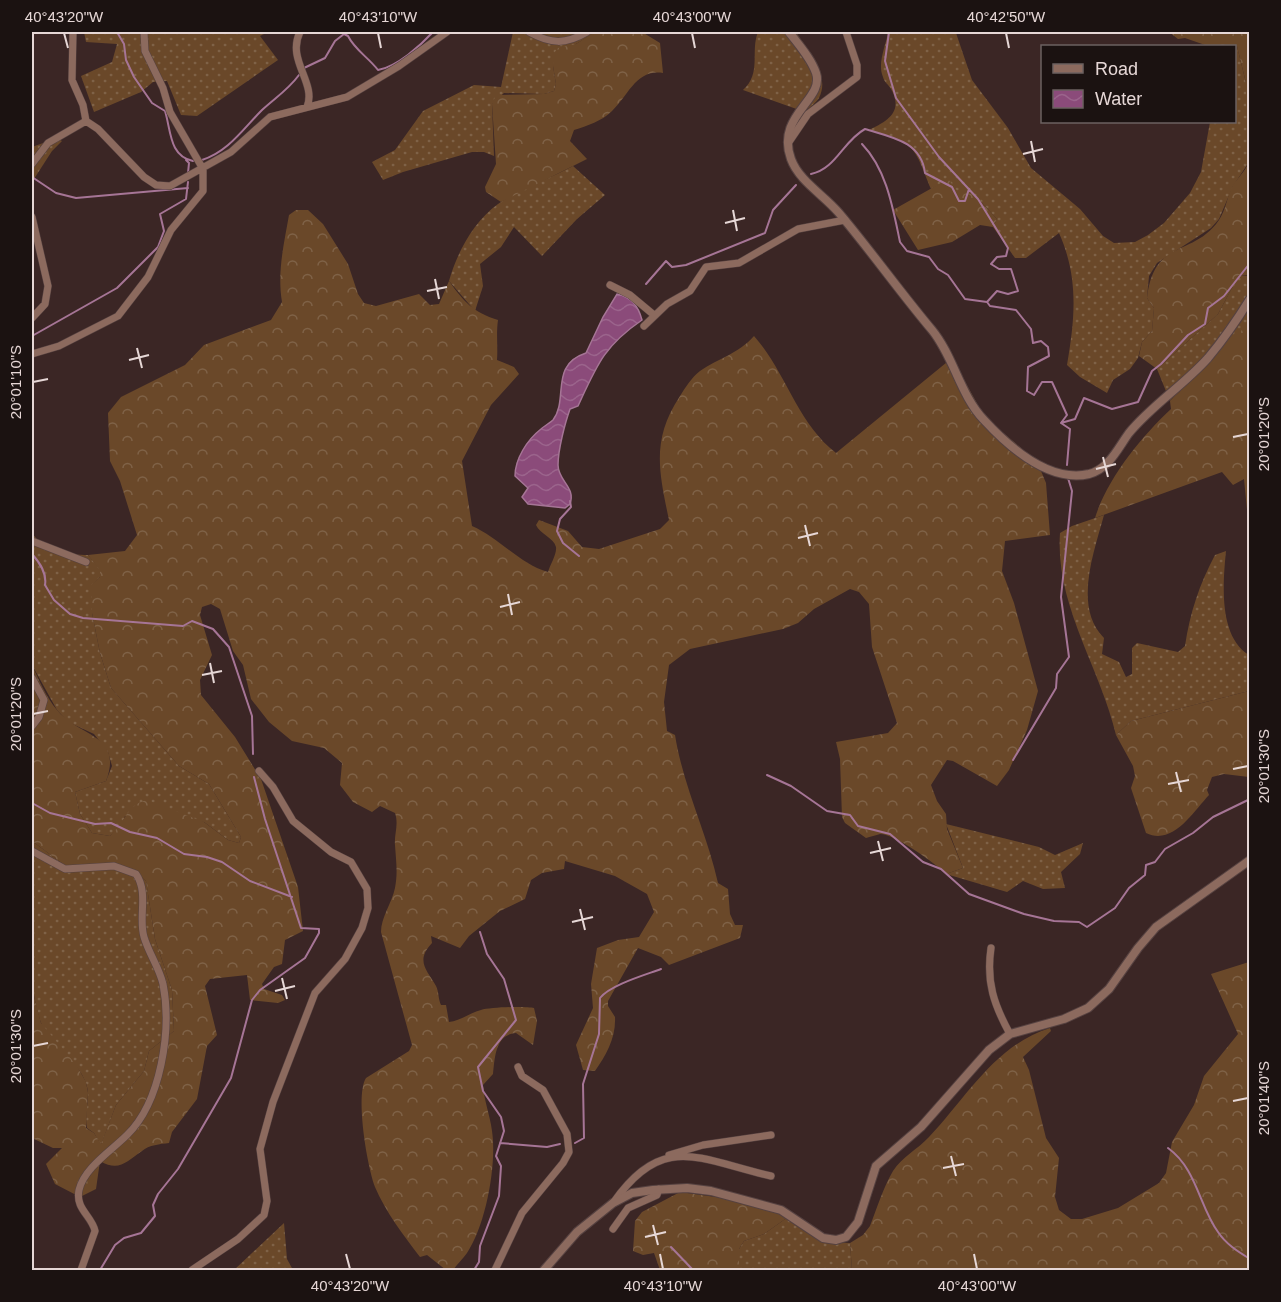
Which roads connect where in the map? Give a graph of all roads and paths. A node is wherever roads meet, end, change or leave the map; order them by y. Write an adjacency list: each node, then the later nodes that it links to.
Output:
1 (73, 32): 10 (street)
2 (144, 32): 13 (street)
3 (300, 32): 9 (street)
4 (447, 32): 9 (street)
5 (529, 32): 6 (street)
6 (587, 32)
7 (789, 32): 11 (street)
8 (846, 32): 11 (street)
9 (307, 107): 13 (street)
10 (86, 121): 12 (street); 13 (street)
11 (789, 142): 15 (street)
12 (32, 164)
13 (203, 169): 22 (street)
14 (32, 217): 16 (street)
15 (845, 220): 18 (street); 19 (street)
16 (33, 225): 20 (street)
17 (610, 285): 19 (street)
18 (1250, 299)
19 (654, 315): 21 (street)
20 (32, 318)
21 (644, 326)
22 (32, 354)
23 (32, 541): 24 (street)
24 (87, 562)
25 (32, 678): 26 (street)
26 (32, 726)
27 (259, 771): 40 (street)
28 (32, 852): 39 (street)
29 (1250, 860): 31 (street)
30 (991, 948): 31 (street)
31 (1010, 1034): 36 (street)
32 (519, 1066): 41 (street)
33 (771, 1135): 34 (street)
34 (664, 1158): 35 (street); 37 (street)
35 (771, 1176)
36 (659, 1189): 37 (street); 38 (street)
37 (613, 1203): 42 (street)
38 (613, 1229)
39 (81, 1270)
40 (192, 1270)
41 (495, 1270)
42 (544, 1270)

